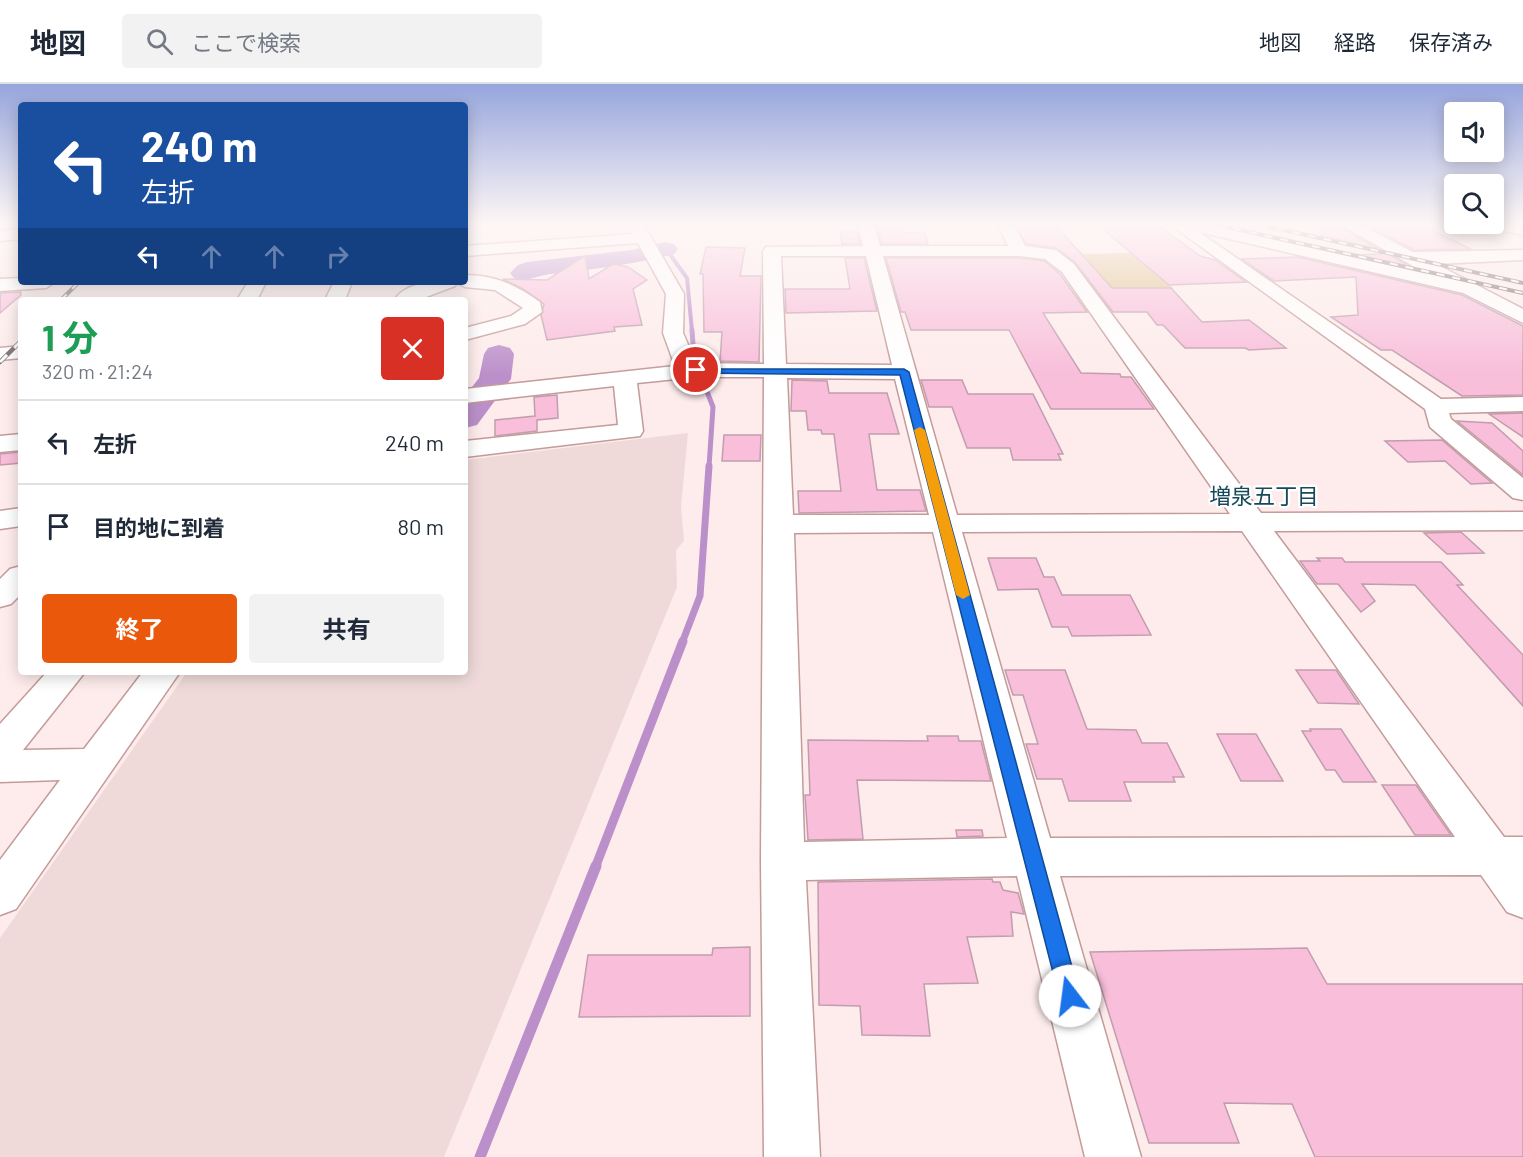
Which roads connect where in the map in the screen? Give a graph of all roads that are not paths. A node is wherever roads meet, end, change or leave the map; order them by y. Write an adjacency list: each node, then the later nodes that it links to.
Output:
1 (665, 275): 18 (street)
2 (773, 275): 19 (street)
3 (878, 275): 20 (street)
4 (1073, 275): 33 (street)
5 (1250, 275): 24 (street)
6 (1410, 275): 12 (street)
7 (1445, 275): 12 (street)
8 (468, 281): 15 (street)
9 (18, 284): 10 (street)
10 (0, 285)
11 (438, 285): 13 (street)
12 (1471, 289): 14 (street)
13 (409, 297)
14 (1523, 318)
15 (468, 333)
16 (18, 352): 17 (street)
17 (0, 354)
18 (700, 371): 19 (street); 21 (street)
19 (776, 372): 20 (street); 34 (street)
20 (904, 372): 32 (street)
21 (625, 379): 22 (street); 27 (street)
22 (474, 395)
23 (1523, 404): 24 (street)
24 (1436, 406): 28 (street)
25 (18, 442): 26 (street)
26 (0, 444)
27 (468, 449)
28 (1523, 492)
29 (18, 517): 30 (street)
30 (0, 520)
31 (1523, 520): 33 (street)
32 (943, 521): 33 (street); 34 (street); 45 (street)
33 (1251, 521): 44 (street)
34 (779, 524): 46 (street)
35 (18, 560): 36 (street)
36 (0, 563)
37 (18, 579): 38 (street)
38 (0, 597)
39 (64, 675): 41 (street)
40 (160, 675): 42 (street)
41 (0, 750)
42 (95, 764): 43 (street); 47 (street)
43 (0, 766)
44 (1508, 856): 45 (street); 48 (street)
45 (1032, 857): 46 (street); 50 (street)
46 (783, 861): 49 (street)
47 (0, 895)
48 (1523, 898)
49 (792, 1157)
50 (1113, 1157)

